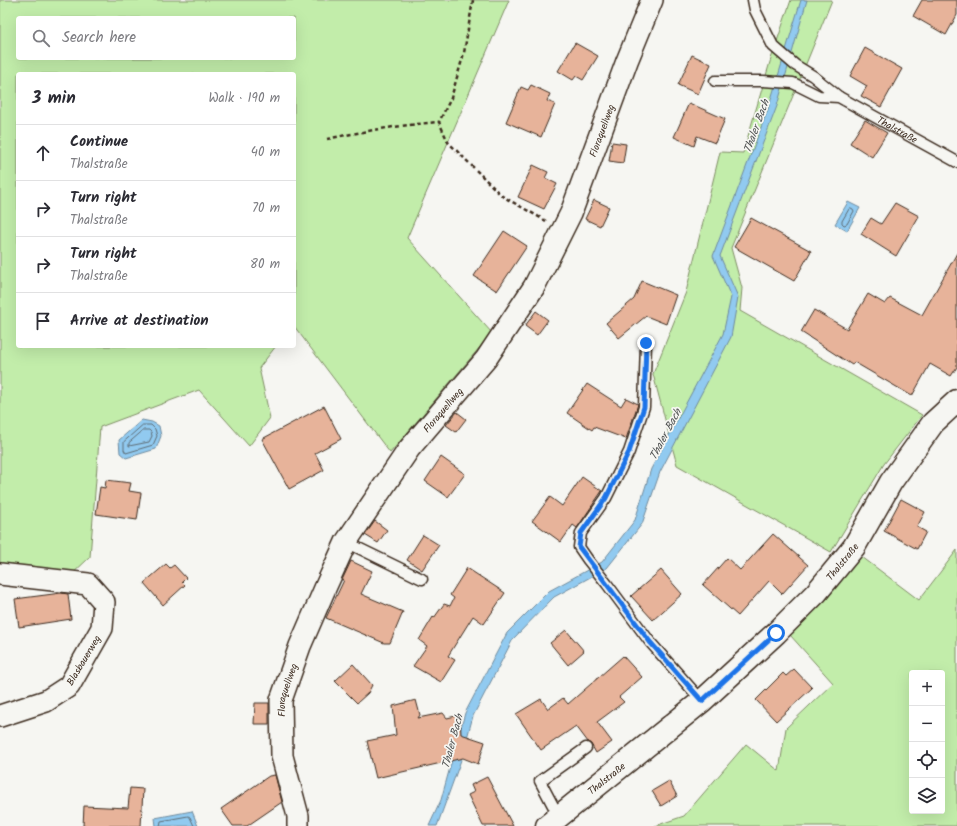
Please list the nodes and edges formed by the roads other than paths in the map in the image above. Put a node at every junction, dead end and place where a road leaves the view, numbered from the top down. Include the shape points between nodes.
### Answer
1 (652, 0) edge
2 (753, 0) edge
3 (813, 76) junction
4 (715, 80) dead end
5 (805, 89) junction
6 (839, 97) junction
7 (957, 162) edge
8 (646, 343) dead end
9 (957, 401) edge
10 (346, 542) junction
11 (0, 574) edge
12 (422, 579) dead end
13 (702, 701) junction
14 (0, 716) edge
15 (586, 748) dead end
16 (553, 822) edge
17 (298, 826) edge

1 - 10 street, Floraquellweg via 571,214 534,287 486,359 409,449
2 - 3 lane, Thalstraße via 755,10 773,46
3 - 5 lane
3 - 6 lane, Thalstraße
4 - 5 lane, Thalstraße via 793,83
5 - 6 lane, Thalstraße via 819,96
6 - 7 lane, Thalstraße
8 - 13 lane via 644,407 629,452 606,498 581,533 579,547 650,642
9 - 13 main road, Thalstraße via 933,423 891,482 854,547 816,593
10 - 12 lane
10 - 17 street, Floraquellweg via 300,646 281,700 282,756 298,816
11 - 14 street, Blasbauerweg via 88,584 104,602 102,628 69,686 46,701
13 - 16 main road, Thalstraße
15 - 16 lane via 540,781

